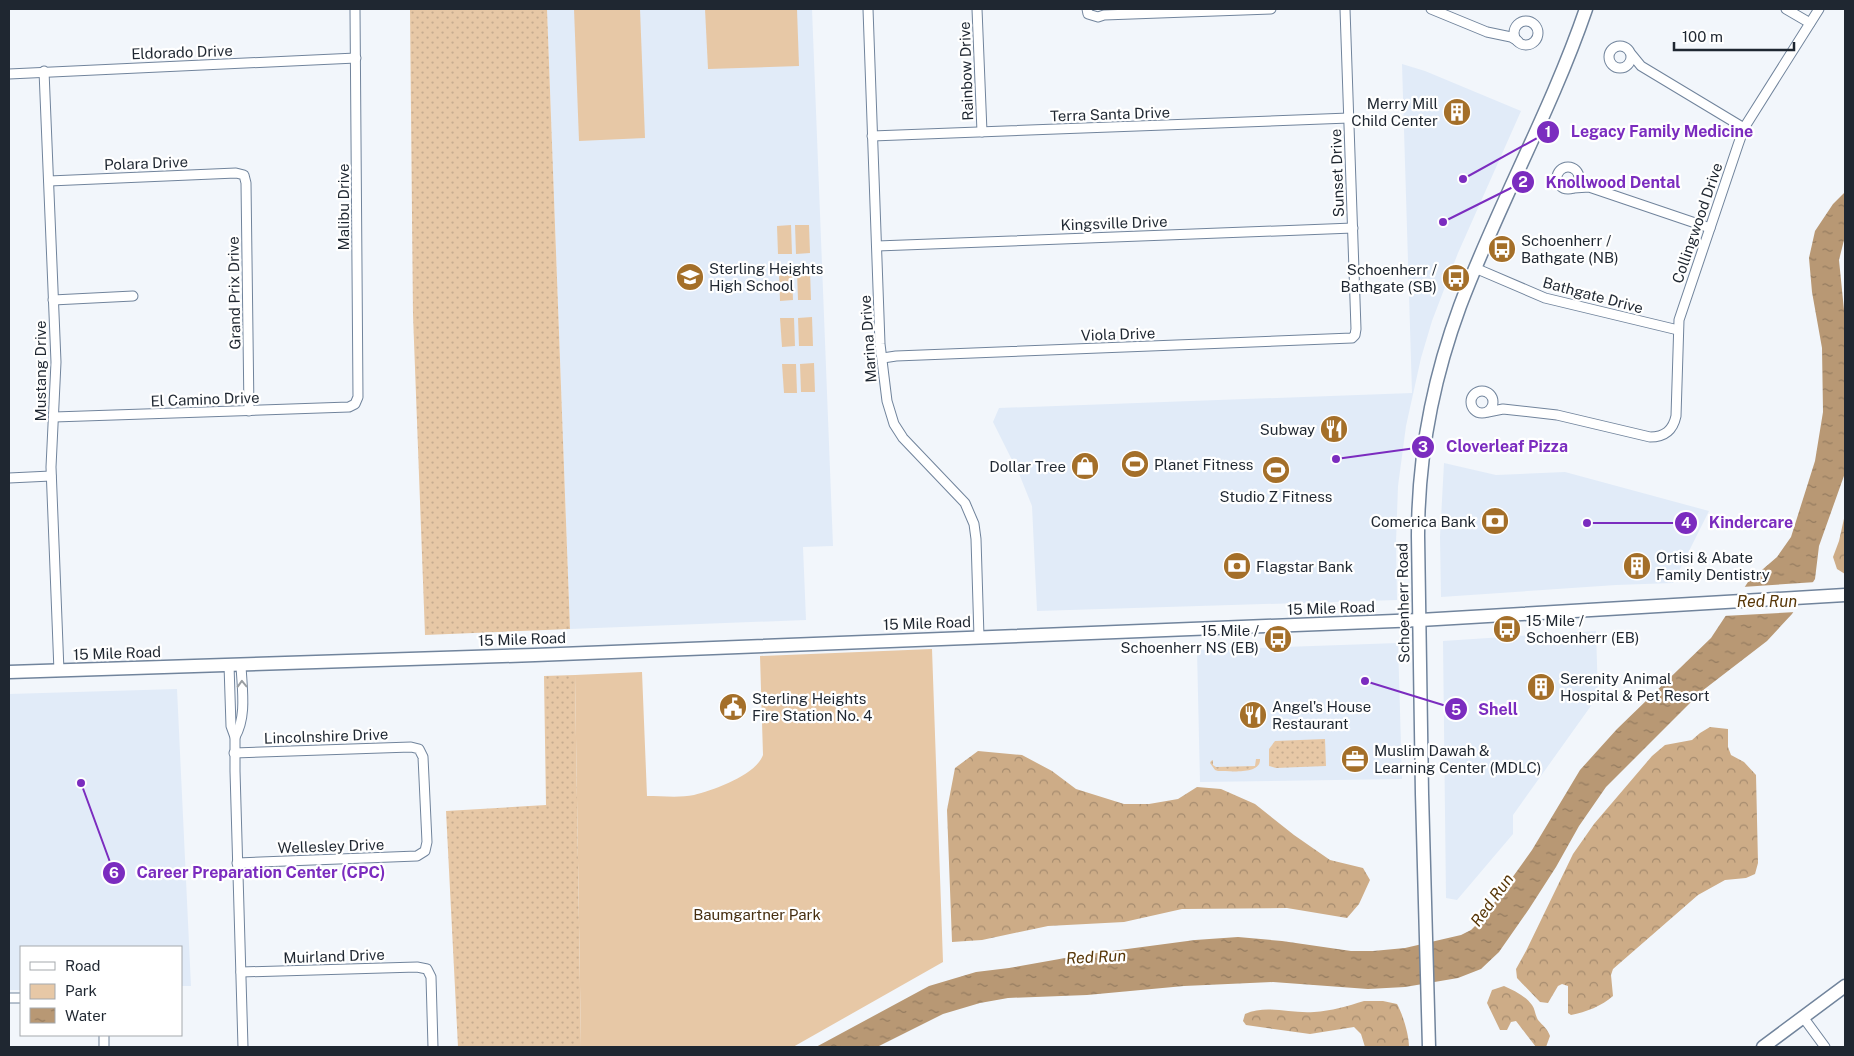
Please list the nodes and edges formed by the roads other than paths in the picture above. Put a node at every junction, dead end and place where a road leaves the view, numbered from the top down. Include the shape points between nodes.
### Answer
1 (355, 9) edge
2 (868, 9) edge
3 (977, 9) edge
4 (1271, 9) edge
5 (1345, 9) edge
6 (1431, 9) edge
7 (1586, 9) edge
8 (1786, 9) edge
9 (1818, 9) edge
10 (1087, 12) edge
11 (1450, 12) edge
12 (1810, 23) junction
13 (1515, 30) junction
14 (1504, 35) junction
15 (1518, 41) junction
16 (1632, 55) junction
17 (356, 58) junction
18 (1641, 66) junction
19 (1626, 67) junction
20 (44, 71) junction
21 (9, 74) edge
22 (1349, 118) junction
23 (1744, 128) junction
24 (982, 132) junction
25 (872, 136) junction
26 (244, 175) joint
27 (1580, 176) junction
28 (49, 181) junction
29 (1589, 187) junction
30 (1574, 188) junction
31 (1352, 228) junction
32 (1710, 228) junction
33 (876, 246) junction
34 (1475, 268) junction
35 (133, 296) dead end
36 (54, 300) junction
37 (1678, 330) junction
38 (1354, 336) joint
39 (883, 358) junction
40 (1493, 399) junction
41 (355, 404) joint
42 (1503, 409) junction
43 (249, 411) junction
44 (1488, 412) junction
45 (54, 417) junction
46 (51, 476) junction
47 (9, 478) edge
48 (1845, 595) edge
49 (1420, 620) junction
50 (979, 637) junction
51 (235, 665) junction
52 (59, 671) junction
53 (9, 672) edge
54 (230, 704) junction
55 (242, 704) junction
56 (235, 737) junction
57 (234, 753) junction
58 (425, 851) joint
59 (237, 863) junction
60 (241, 972) junction
61 (1845, 986) edge
62 (1803, 1017) junction
63 (243, 1047) edge
64 (433, 1047) edge
65 (1429, 1047) edge
66 (1763, 1047) edge
67 (1826, 1047) edge

1 - 17 street, Malibu Drive
2 - 25 street, Marina Drive
3 - 24 street, Rainbow Drive
4 - 10 street via 1098,17
5 - 22 street, Sunset Drive
6 - 11 street
7 - 34 main road, Schoenherr Road via 1565,65
8 - 12 street
9 - 12 street, Collingwood Drive
11 - 14 street via 1487,32
12 - 23 street, Collingwood Drive
13 - 14 street
13 - 15 street
13 - 15 street via 1526,21 1537,29 1538,36 1533,43
14 - 15 street
16 - 18 street
16 - 19 street
16 - 19 street via 1628,48 1621,46 1614,47 1609,53 1614,67
17 - 20 street, Eldorado Drive
17 - 41 street, Malibu Drive via 358,398
18 - 19 street
18 - 23 street
20 - 21 street, Eldorado Drive
20 - 28 street, Mustang Drive
22 - 24 street, Terra Santa Drive
22 - 31 street, Sunset Drive
23 - 32 street, Collingwood Drive
24 - 25 street, Terra Santa Drive
25 - 33 street, Marina Drive
26 - 28 street, Polara Drive
26 - 43 street, Grand Prix Drive
27 - 29 street
27 - 30 street
27 - 30 street via 1576,169 1569,167 1562,168 1557,174 1559,185 1566,189
28 - 36 street, Mustang Drive
29 - 30 street
29 - 32 street
31 - 33 street, Kingsville Drive
31 - 38 street, Sunset Drive
32 - 37 street, Collingwood Drive
33 - 39 street, Marina Drive
34 - 37 street, Bathgate Drive via 1545,298
34 - 49 main road, Schoenherr Road via 1444,357 1426,438 1418,511
35 - 36 street
36 - 45 street, Mustang Drive
37 - 42 street, Collingwood Drive via 1676,416 1666,434 1650,437 1557,415
38 - 39 street, Viola Drive via 1346,339
39 - 50 street, Marina Drive via 887,401 894,424 917,456 957,493 974,524
40 - 42 street
40 - 44 street
40 - 44 street via 1482,390 1470,399 1474,410 1480,414
41 - 43 street, El Camino Drive via 349,407
42 - 44 street
43 - 45 street, El Camino Drive
45 - 46 street, Mustang Drive
46 - 47 street
46 - 52 street, Mustang Drive
48 - 49 main road, 15 Mile Road
49 - 50 main road, 15 Mile Road
49 - 65 main road, Schoenherr Road
50 - 51 main road, 15 Mile Road
51 - 52 main road, 15 Mile Road
51 - 54 street
55 -> 51 street
52 - 53 main road, 15 Mile Road
54 - 55 street
54 - 56 street
55 - 56 street via 241,727
56 - 57 street
57 - 58 street, Lincolnshire Drive via 411,747 419,750 423,757
57 - 59 street
58 - 59 street, Wellesley Drive via 417,856
59 - 60 street
60 - 63 street
60 - 64 street, Muirland Drive via 428,969
61 - 62 main road
62 - 66 main road
62 - 67 street

